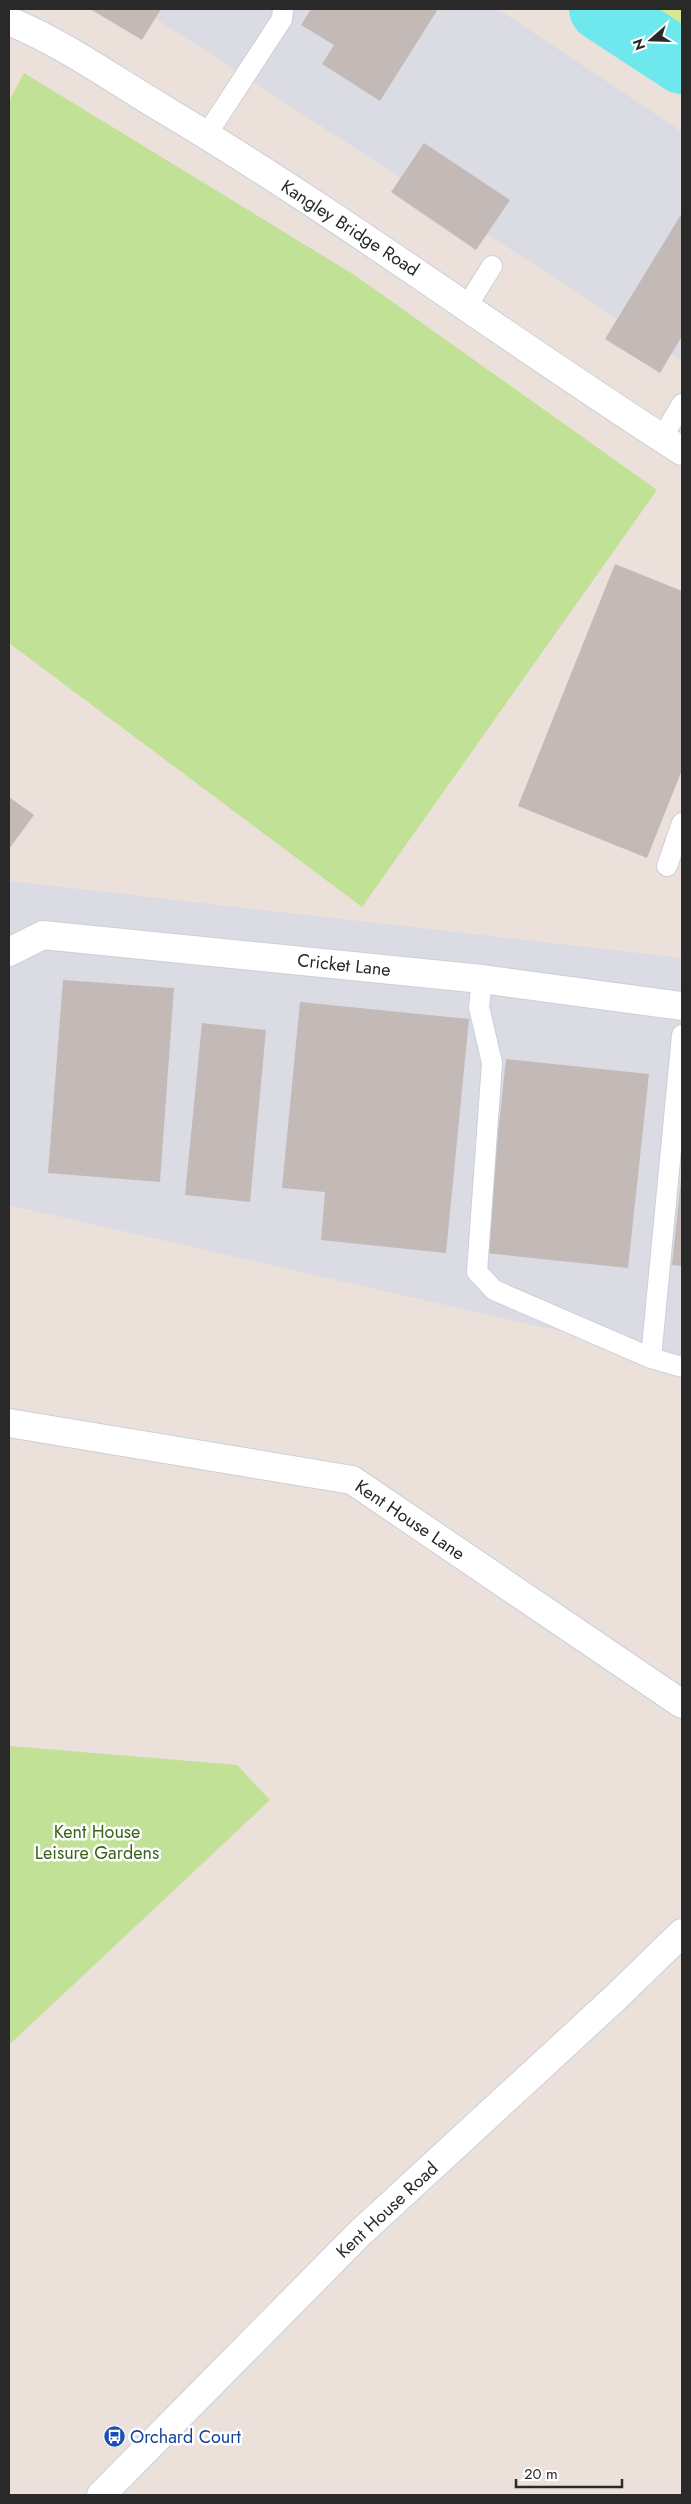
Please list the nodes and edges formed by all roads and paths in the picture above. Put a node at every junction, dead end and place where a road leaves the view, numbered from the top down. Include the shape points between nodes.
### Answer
1 (284, 9) edge
2 (9, 21) edge
3 (207, 134) junction
4 (492, 266) dead end
5 (466, 306) junction
6 (682, 404) edge
7 (672, 444) edge
8 (682, 823) edge
9 (667, 866) dead end
10 (9, 952) edge
11 (482, 979) junction
12 (682, 1006) edge
13 (682, 1035) edge
14 (651, 1358) junction
15 (682, 1367) edge
16 (9, 1423) edge
17 (682, 1704) edge
18 (682, 1933) edge
19 (101, 2495) edge

1 - 3 lane via 282,19
2 - 3 street, Kangley Bridge Road via 77,56
3 - 5 street, Kangley Bridge Road
4 - 5 lane
5 - 7 street, Kangley Bridge Road
6 - 7 lane
8 - 9 lane
10 - 11 street, Cricket Lane via 43,935
11 - 12 street, Cricket Lane
11 - 14 lane via 479,1007 492,1063 477,1272 494,1290
13 - 14 lane
14 - 15 lane
16 - 17 street, Kent House Lane via 352,1480
18 - 19 street, Kent House Road via 359,2234

